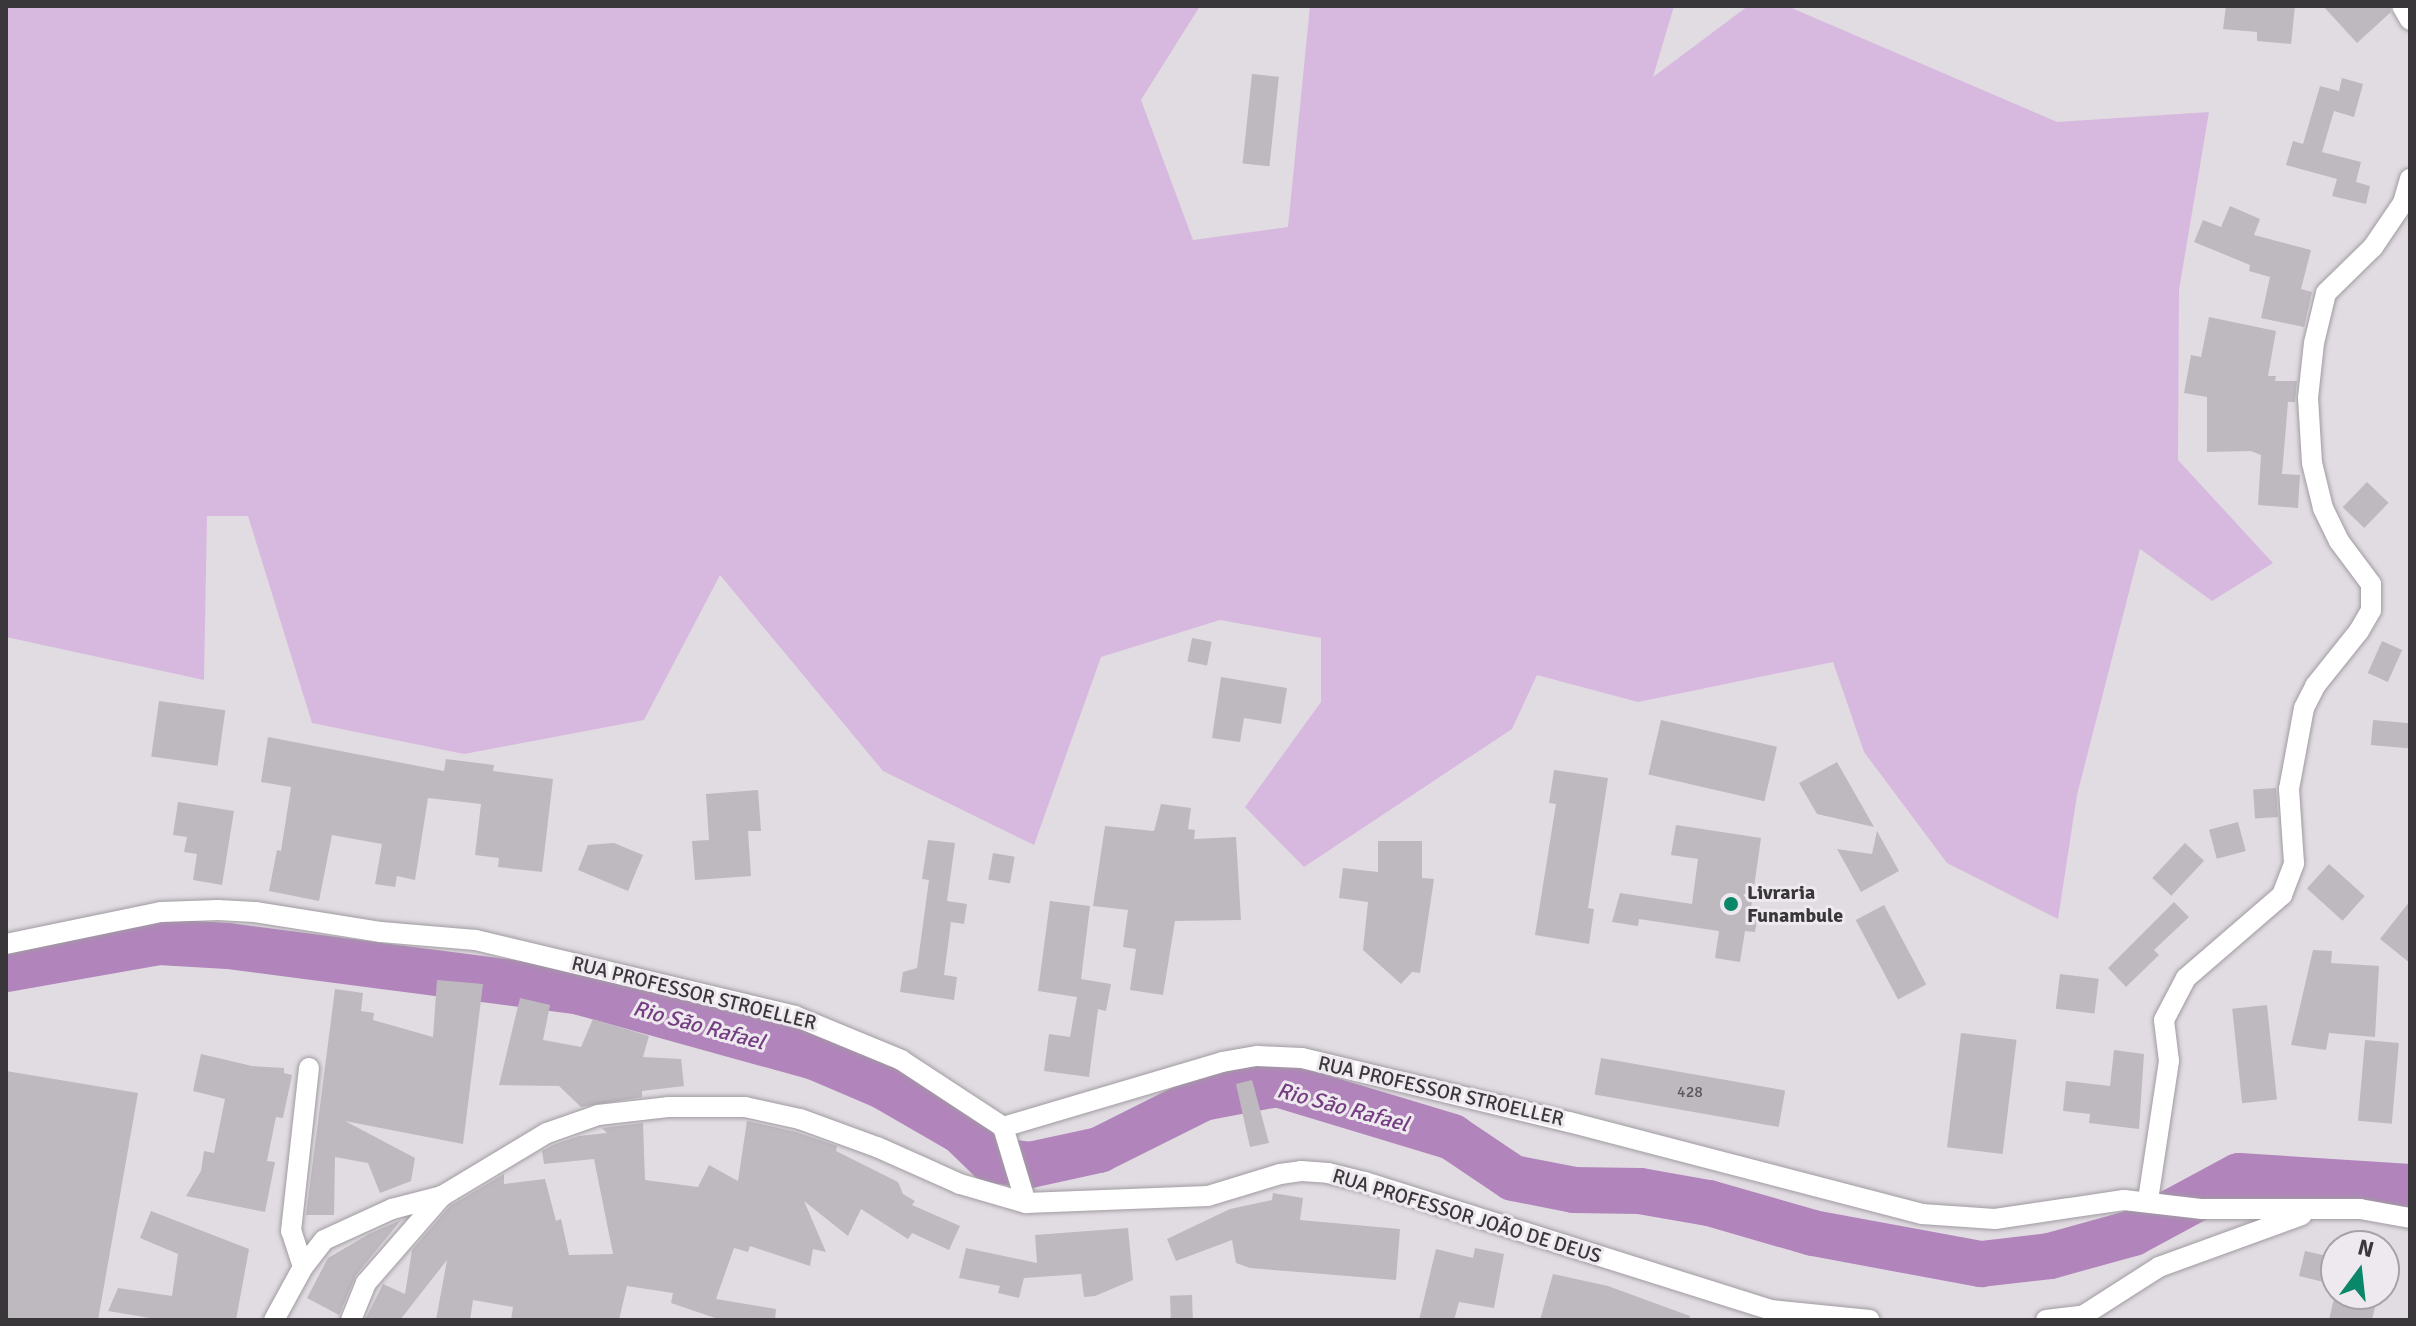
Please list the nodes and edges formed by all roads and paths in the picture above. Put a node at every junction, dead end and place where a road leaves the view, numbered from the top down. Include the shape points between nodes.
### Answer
1 (2402, 6) edge
2 (2410, 20) edge
3 (2410, 179) edge
4 (6, 944) edge
5 (309, 1068) dead end
6 (1003, 1127) junction
7 (442, 1196) junction
8 (2154, 1201) junction
9 (1026, 1203) junction
10 (2317, 1209) junction
11 (2410, 1218) edge
12 (303, 1267) junction
13 (274, 1320) edge
14 (351, 1320) edge
15 (1870, 1320) edge
16 (2046, 1320) edge

1 - 2 street
3 - 8 street via 2403,203 2373,247 2326,293 2308,398 2312,463 2323,508 2339,541 2371,584 2371,610 2304,708 2289,789 2294,863 2282,895 2186,978 2164,1020 2169,1061
4 - 6 street, RUA PROFESSOR STROELLER via 161,912 218,910 476,940 795,1016 901,1060
5 - 12 street via 291,1231
6 - 8 street, RUA PROFESSOR STROELLER via 1222,1062 1257,1056 1302,1058 1922,1214 1995,1219 2075,1205
6 - 9 street
7 - 9 street, RUA PROFESSOR JOÃO DE DEUS via 547,1133 598,1115 668,1107 745,1107 800,1119 960,1184
7 - 12 street, RUA PROFESSOR JOÃO DE DEUS via 392,1209 324,1240
7 - 14 street via 366,1283
8 - 10 street, RUA PROFESSOR STROELLER via 2202,1209
9 - 15 street, RUA PROFESSOR JOÃO DE DEUS via 1208,1196 1280,1174 1328,1173 1770,1310
10 - 11 street, RUA PROFESSOR STROELLER via 2360,1209
10 - 16 street via 2159,1267 2084,1315
12 - 13 street, RUA PROFESSOR JOÃO DE DEUS

